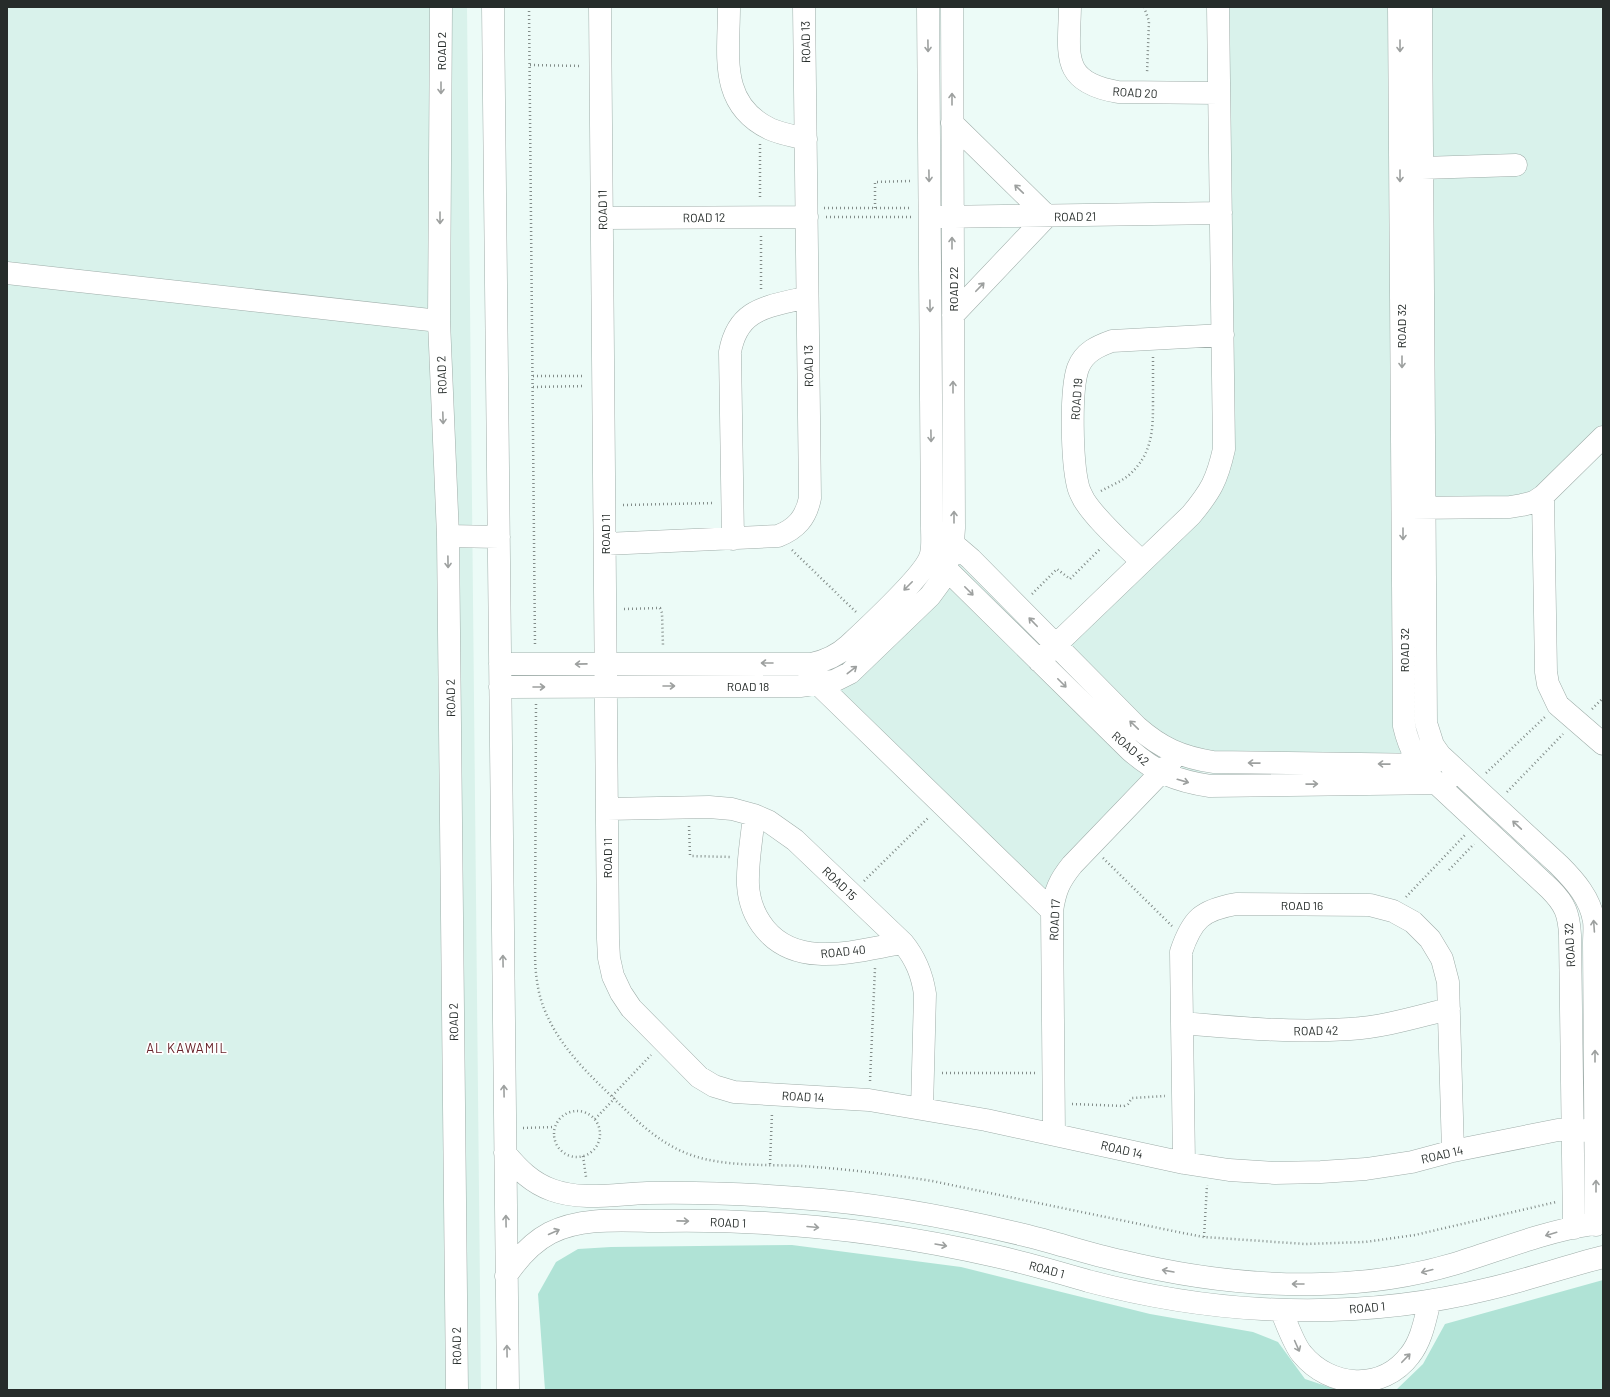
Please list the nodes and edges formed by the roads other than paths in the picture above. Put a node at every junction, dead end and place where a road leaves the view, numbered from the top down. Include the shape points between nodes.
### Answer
1 (441, 7) edge
2 (493, 7) edge
3 (600, 7) edge
4 (729, 7) edge
5 (804, 7) edge
6 (928, 7) edge
7 (952, 7) edge
8 (1070, 7) edge
9 (1218, 7) edge
10 (1399, 7) edge
11 (1421, 7) edge
12 (1219, 93) junction
13 (952, 123) junction
14 (806, 139) junction
15 (1516, 165) dead end
16 (1422, 168) junction
17 (807, 212) junction
18 (929, 212) junction
19 (1221, 214) junction
20 (1047, 216) junction
21 (602, 218) junction
22 (952, 218) junction
23 (7, 273) edge
24 (807, 297) junction
25 (953, 315) junction
26 (439, 321) junction
27 (1223, 335) junction
28 (1603, 437) edge
29 (1543, 496) junction
30 (1403, 508) junction
31 (1425, 508) junction
32 (932, 527) junction
33 (448, 536) junction
34 (499, 536) junction
35 (733, 539) junction
36 (953, 542) junction
37 (605, 544) junction
38 (939, 562) junction
39 (1142, 562) junction
40 (1056, 645) junction
41 (1039, 661) junction
42 (796, 663) junction
43 (500, 664) junction
44 (606, 664) junction
45 (818, 684) junction
46 (606, 686) junction
47 (500, 687) junction
48 (1603, 744) edge
49 (1178, 754) junction
50 (1419, 764) junction
51 (1451, 765) junction
52 (1161, 772) junction
53 (1436, 783) junction
54 (1472, 784) junction
55 (607, 809) junction
56 (754, 815) junction
57 (1052, 911) junction
58 (902, 943) junction
59 (1449, 1009) junction
60 (1182, 1024) junction
61 (664, 1042) joint
62 (922, 1109) junction
63 (1573, 1129) junction
64 (1600, 1133) edge
65 (1054, 1134) junction
66 (1453, 1151) junction
67 (505, 1153) junction
68 (1184, 1163) junction
69 (1599, 1224) edge
70 (1574, 1228) junction
71 (1603, 1257) edge
72 (506, 1276) junction
73 (1430, 1300) junction
74 (1281, 1310) junction
75 (457, 1390) edge
76 (508, 1390) edge

1 -> 26 street, ROAD 2
2 - 34 street
3 - 21 street, ROAD 11
4 - 14 street via 729,75 733,92 742,108 754,120 772,130
5 - 14 street, ROAD 13
6 -> 18 street, ROAD 22
13 -> 7 street, ROAD 22
8 - 12 street, ROAD 20 via 1071,62 1080,78 1105,90 1118,92
9 - 12 street
10 -> 30 street, ROAD 32
11 - 16 street, ROAD 32
12 - 19 street
20 -> 13 street
13 - 22 street, ROAD 22
14 - 17 street, ROAD 13
15 - 16 street
16 - 31 street, ROAD 32
17 - 21 street, ROAD 12
17 - 24 street, ROAD 13
18 - 22 street, ROAD 21
18 -> 32 street, ROAD 22
19 - 20 street, ROAD 21
19 - 27 street
20 - 22 street, ROAD 21
25 -> 20 street
21 - 37 street, ROAD 11
25 -> 22 street, ROAD 22
23 - 26 street
24 - 35 street via 761,309 750,315 739,325 733,338 730,352
24 - 35 street, ROAD 13 via 810,498 807,509 796,526 778,536
36 -> 25 street, ROAD 22
26 -> 33 street, ROAD 2
27 - 39 street via 1224,449 1218,474 1207,496 1191,515
27 - 39 street, ROAD 19 via 1112,341 1098,345 1086,355 1078,368 1073,440 1078,487 1098,518
28 - 29 street
29 - 31 street via 1522,506
29 - 48 street via 1548,684 1558,704
30 - 31 street
30 -> 50 street, ROAD 32 via 1404,726
31 - 51 street, ROAD 32 via 1426,723 1433,745
32 - 36 street, ROAD 42
32 - 38 street, ROAD 22
33 - 34 street
33 -> 75 street, ROAD 2
34 - 43 street
35 - 37 street, ROAD 13
36 - 38 street, ROAD 22
40 -> 36 street, ROAD 42
37 - 44 street, ROAD 11
38 -> 41 street, ROAD 42
38 -> 42 street, ROAD 18 via 928,563 838,655 818,663
45 -> 38 street, ROAD 18 via 834,681 850,673 930,596 941,581
39 - 40 street
40 - 41 street
49 -> 40 street, ROAD 42 via 1150,739 1136,727
41 -> 52 street, ROAD 42 via 1143,762
42 -> 44 street, ROAD 18
42 - 45 street
44 -> 43 street, ROAD 18
43 - 47 street
44 - 46 street, ROAD 11
46 -> 45 street, ROAD 18
45 - 57 street
47 -> 46 street, ROAD 18
46 - 55 street, ROAD 11
67 -> 47 street
50 -> 49 street, ROAD 42 via 1213,762
49 - 52 street, ROAD 17
50 - 51 street, ROAD 42
50 - 53 street, ROAD 32
51 - 54 street, ROAD 32
52 -> 53 street, ROAD 42 via 1192,784 1210,786
52 - 57 street, ROAD 17 via 1062,878 1055,893
53 - 54 street, ROAD 42
53 - 63 street, ROAD 32 via 1550,889 1566,910 1570,935
64 -> 54 street, ROAD 32 via 1594,921 1587,899 1559,865
55 - 56 street, ROAD 15 via 709,807 732,809
55 - 61 street, ROAD 11 via 609,958 621,993 631,1008
56 - 58 street, ROAD 15 via 768,821 795,840
56 - 58 street, ROAD 40 via 748,885 759,922 772,937 788,948 807,953 835,954
57 - 65 street, ROAD 17
58 - 62 street, ROAD 15 via 918,966 925,994
59 - 60 street, ROAD 42 via 1400,1022 1344,1030 1303,1032
59 - 60 street, ROAD 16 via 1448,982 1442,959 1430,939 1413,922 1393,911 1370,905 1236,904 1217,908 1200,918 1190,929 1181,952
59 - 66 street, ROAD 16
60 - 68 street, ROAD 16
61 - 62 street, ROAD 14 via 699,1077 714,1086 734,1092 869,1100
62 - 65 street, ROAD 14
63 - 64 street, ROAD 14
63 - 66 street, ROAD 14 via 1543,1132
63 - 70 street, ROAD 32
69 -> 64 street, ROAD 32
65 - 68 street, ROAD 14
66 - 68 street, ROAD 14 via 1412,1162 1321,1172 1275,1173
70 -> 67 street via 1418,1274 1353,1283 1273,1284 1160,1270 968,1222 852,1204 728,1194 647,1193 575,1196 554,1191 535,1182 518,1169
72 -> 67 street
69 - 70 street
71 - 73 street, ROAD 1 via 1502,1286
72 -> 74 street, ROAD 1 via 532,1245 551,1232 572,1224 733,1222 832,1228 884,1235 998,1256 1153,1296 1225,1307
76 -> 72 street
73 - 74 street, ROAD 1 via 1335,1310
74 -> 73 street via 1300,1353 1315,1368 1334,1378 1355,1382 1376,1379 1395,1370 1410,1355 1420,1336

